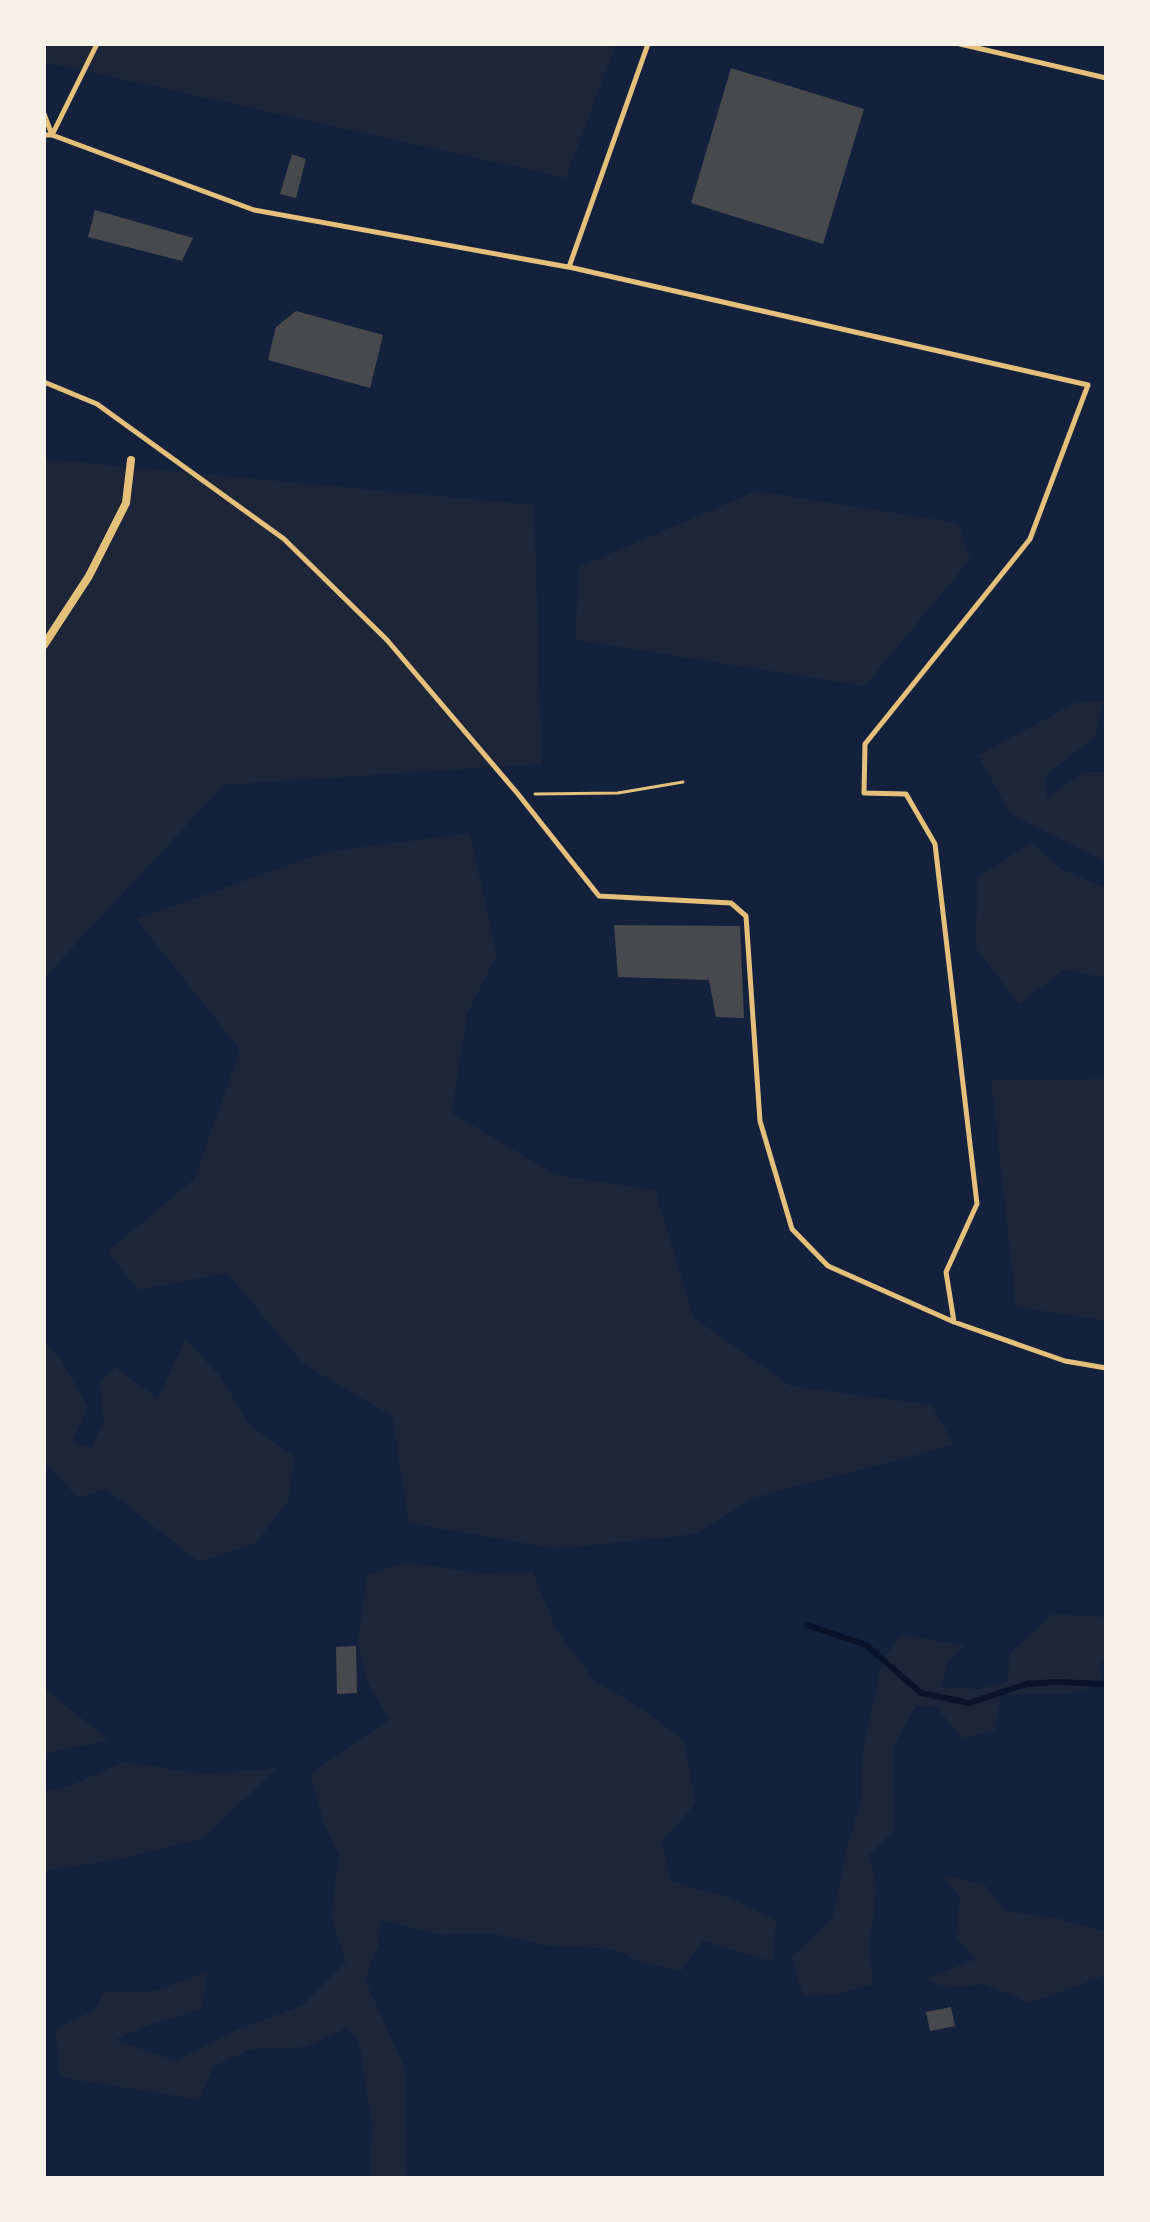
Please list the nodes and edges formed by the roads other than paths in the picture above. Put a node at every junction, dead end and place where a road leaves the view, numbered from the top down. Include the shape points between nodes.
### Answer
1 (97, 44) edge
2 (648, 44) edge
3 (960, 44) edge
4 (1106, 78) edge
5 (44, 114) edge
6 (44, 135) edge
7 (52, 135) junction
8 (569, 267) junction
9 (44, 382) edge
10 (131, 460) dead end
11 (44, 645) edge
12 (954, 1322) junction
13 (1106, 1368) edge

1 - 7 lane
2 - 8 lane
3 - 4 lane
5 - 7 lane
6 - 7 lane
7 - 8 lane via 254,210
8 - 12 lane via 1088,385 1030,539 865,744 864,793 906,794 935,844 977,1204 946,1272
9 - 12 lane via 97,404 284,539 387,640 599,896 731,903 746,916 760,1121 792,1229 828,1266
10 - 11 street via 126,503 89,576
12 - 13 lane via 1065,1361

